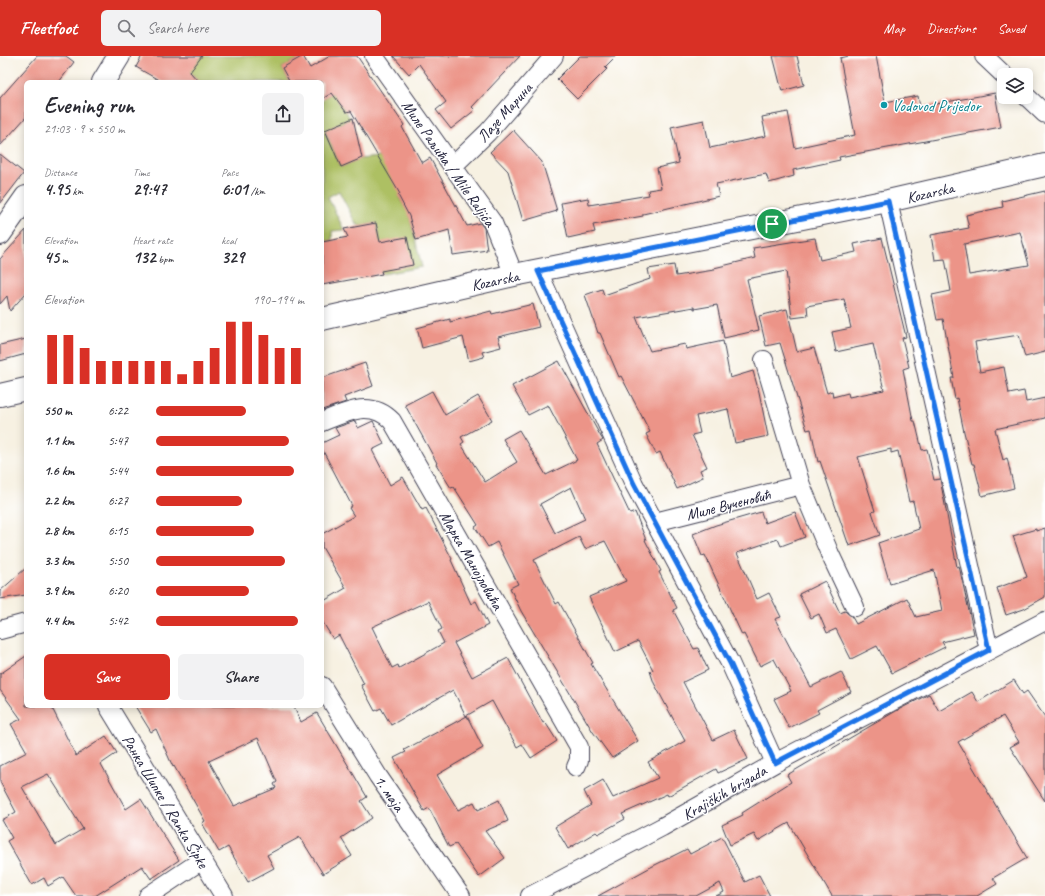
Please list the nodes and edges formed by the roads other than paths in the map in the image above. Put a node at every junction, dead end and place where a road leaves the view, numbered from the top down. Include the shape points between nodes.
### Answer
1 (119, 56) edge
2 (374, 56) edge
3 (554, 56) edge
4 (984, 56) edge
5 (997, 68) edge
6 (104, 80) edge
7 (1033, 103) edge
8 (1045, 114) edge
9 (1045, 165) edge
10 (453, 166) junction
11 (24, 200) edge
12 (888, 201) junction
13 (0, 234) edge
14 (538, 271) junction
15 (514, 276) junction
16 (324, 319) edge
17 (764, 360) dead end
18 (24, 389) edge
19 (0, 395) edge
20 (324, 421) edge
21 (801, 485) junction
22 (655, 522) junction
23 (855, 607) dead end
24 (1045, 621) edge
25 (24, 624) edge
26 (0, 630) edge
27 (989, 650) junction
28 (324, 689) edge
29 (109, 708) edge
30 (775, 763) junction
31 (576, 767) dead end
32 (202, 860) junction
33 (148, 896) edge
34 (224, 896) edge
35 (461, 896) edge
36 (530, 896) edge

1 - 6 street
2 - 10 street, Миле Раљића / Mile Raljića
3 - 10 street, Лазе Марина via 488,132
4 - 5 street
7 - 8 street
9 - 12 street, Kozarska
10 - 15 street, Миле Раљића / Mile Raljića via 493,223
11 - 13 street
12 - 14 street, Kozarska
12 - 27 street
14 - 15 street, Kozarska
14 - 22 street via 634,484
15 - 16 street, Kozarska
17 - 21 street
18 - 19 street
20 - 31 street, Марка Манојловића via 359,409 384,412 392,421 579,747
21 - 22 street, Миле Вученовић
21 - 23 street
22 - 30 street via 730,663
24 - 27 street, Krajiških brigada
25 - 26 street
27 - 30 street, Krajiških brigada
28 - 35 street, 1. маја via 378,776
29 - 32 street, Ранка Шипке / Ranka Šipke
30 - 36 street, Krajiških brigada via 662,827
32 - 33 street
32 - 34 street, Ранка Шипке / Ranka Šipke

